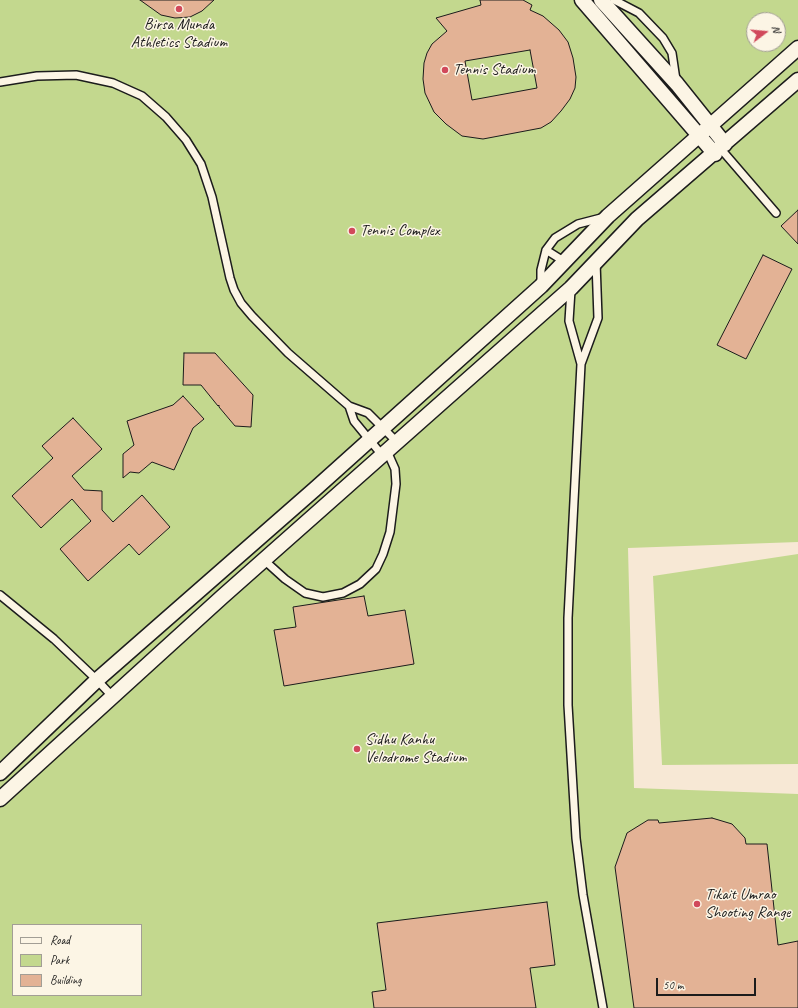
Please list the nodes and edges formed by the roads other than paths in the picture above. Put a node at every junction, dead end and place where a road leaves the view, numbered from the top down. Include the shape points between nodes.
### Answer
1 (582, 0) edge
2 (601, 0) edge
3 (614, 0) edge
4 (798, 48) edge
5 (798, 80) edge
6 (0, 82) edge
7 (677, 84) junction
8 (711, 126) junction
9 (699, 136) junction
10 (720, 149) junction
11 (776, 213) dead end
12 (608, 216) junction
13 (546, 250) junction
14 (564, 262) junction
15 (596, 262) junction
16 (541, 286) junction
17 (571, 288) junction
18 (581, 364) junction
19 (349, 406) junction
20 (383, 427) junction
21 (370, 440) junction
22 (389, 450) junction
23 (264, 560) junction
24 (0, 595) edge
25 (97, 680) junction
26 (113, 697) junction
27 (0, 773) edge
28 (0, 799) edge
29 (603, 1008) edge

1 - 9 street
2 - 7 street
3 - 7 lane via 639,13 664,38 672,53
4 - 8 street
5 - 10 street
6 - 19 lane via 37,76 76,75 113,83 142,96 166,116 186,140 201,164 212,197 230,278 241,303 288,353
7 - 8 street
8 - 9 street
8 - 10 street
9 - 10 street
9 - 12 street
10 - 11 lane
10 - 15 street via 638,219
12 - 13 lane via 578,224 555,238
12 - 14 street
13 - 14 lane
13 - 16 lane via 541,270
14 - 16 street
15 - 17 street
15 - 18 lane via 598,318
16 - 20 street
17 - 18 lane via 569,321
17 - 22 street
18 - 29 lane via 568,618 568,705 576,838 583,895
19 - 20 lane via 368,412
19 - 21 lane via 354,421
20 - 21 street
20 - 22 lane
21 - 22 lane
21 - 25 street
22 - 23 street
22 - 23 lane via 395,469 396,484 390,532 376,569 360,584 344,592 324,597 305,593
23 - 26 street
24 - 25 lane via 54,639
25 - 26 lane
25 - 27 street
26 - 28 street

